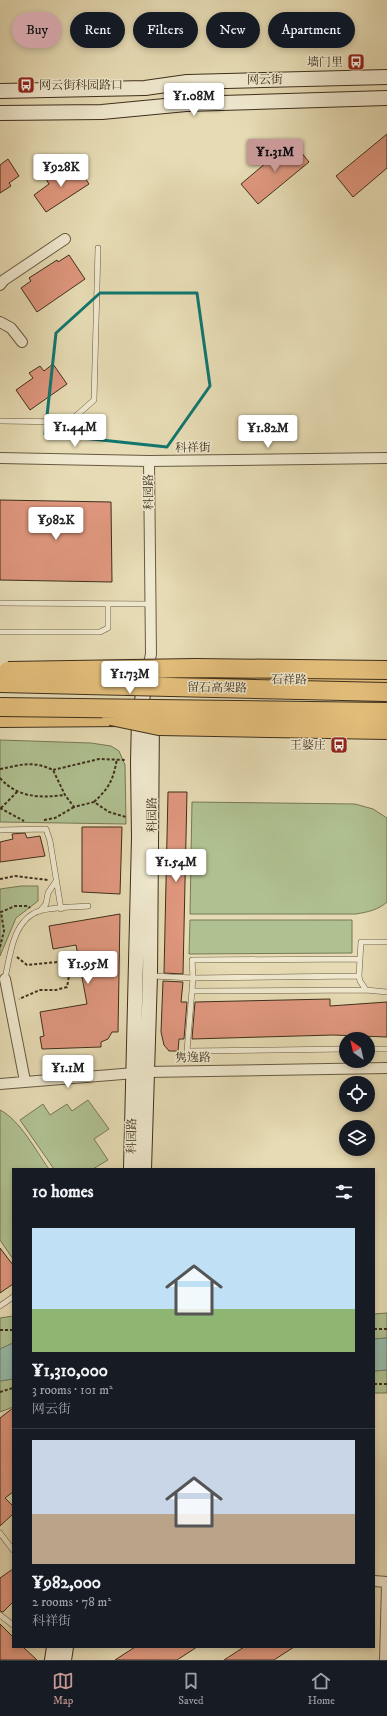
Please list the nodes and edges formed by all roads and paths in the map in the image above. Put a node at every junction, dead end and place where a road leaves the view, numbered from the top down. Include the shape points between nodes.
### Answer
1 (387, 77) edge
2 (0, 91) edge
3 (387, 98) edge
4 (0, 113) edge
5 (65, 239) dead end
6 (98, 248) dead end
7 (0, 285) edge
8 (0, 322) edge
9 (22, 342) dead end
10 (0, 421) edge
11 (0, 458) edge
12 (387, 458) edge
13 (148, 461) junction
14 (0, 603) edge
15 (108, 604) junction
16 (151, 604) junction
17 (0, 632) edge
18 (0, 670) edge
19 (387, 670) edge
20 (146, 676) junction
21 (387, 682) edge
22 (0, 683) edge
23 (387, 692) edge
24 (0, 707) edge
25 (71, 708) junction
26 (387, 712) edge
27 (146, 718) junction
28 (0, 719) edge
29 (387, 721) edge
30 (387, 730) edge
31 (117, 759) junction
32 (138, 762) junction
33 (0, 769) edge
34 (53, 770) junction
35 (0, 778) edge
36 (17, 792) junction
37 (64, 795) junction
38 (94, 802) junction
39 (74, 807) junction
40 (0, 808) edge
41 (138, 817) junction
42 (31, 821) dead end
43 (38, 821) dead end
44 (0, 830) edge
45 (0, 879) edge
46 (56, 881) junction
47 (88, 906) dead end
48 (61, 909) junction
49 (38, 912) junction
50 (1, 918) edge
51 (387, 942) edge
52 (0, 947) edge
53 (11, 953) junction
54 (360, 959) junction
55 (150, 976) junction
56 (359, 976) junction
57 (193, 978) junction
58 (5, 979) joint
59 (366, 990) junction
60 (192, 991) junction
61 (387, 992) edge
62 (4, 994) edge
63 (10, 1004) junction
64 (339, 1049) edge
65 (375, 1049) edge
66 (387, 1049) edge
67 (387, 1068) edge
68 (147, 1072) junction
69 (133, 1073) junction
70 (25, 1081) junction
71 (0, 1084) edge
72 (131, 1168) edge
73 (144, 1168) edge
74 (12, 1298) edge
75 (0, 1306) edge
76 (375, 1329) edge
77 (387, 1329) edge
78 (0, 1330) edge
79 (12, 1330) edge
80 (375, 1384) edge
81 (387, 1384) edge
82 (12, 1388) edge
83 (0, 1392) edge
84 (0, 1533) edge
85 (12, 1549) edge
86 (375, 1582) edge
87 (387, 1582) edge
88 (387, 1585) edge
89 (0, 1615) edge
90 (12, 1624) edge
91 (54, 1648) edge
92 (66, 1648) edge
93 (52, 1660) edge
94 (64, 1660) edge
95 (385, 1660) edge

1 - 2 street, 网云街 via 187,82 145,88
3 - 4 street, 网云街 via 186,104 102,112
5 - 7 street
6 - 10 lane via 94,400 69,422
8 - 9 street via 11,328
11 - 13 street, 科祥街
12 - 13 street, 科祥街
13 - 16 street, 科园路
14 - 15 lane
15 - 16 lane
15 - 17 lane via 108,628 100,632
16 - 20 street, 科园路 via 151,654
18 - 19 highway, bridge
18 - 20 main road, 石祥路
20 - 21 main road, 石祥路
20 - 27 street, 科园路
22 - 23 highway, 留石高架路, bridge
24 - 25 highway, 留石高架路, bridge
25 - 26 highway, 留石高架路, bridge
25 - 30 highway, bridge via 159,726
27 - 28 main road
27 - 29 main road
27 - 32 street, 科园路
27 - 55 street, 科园路
31 - 32 path
31 - 34 path via 98,759
31 - 38 path via 113,780
32 - 41 street, 科园路
33 - 34 path via 39,764
34 - 37 path
35 - 36 path
36 - 37 path via 46,797
36 - 40 path
37 - 39 path
38 - 39 path
38 - 41 path via 122,817
39 - 43 path via 55,818
40 - 42 path via 23,821
41 - 69 street, 科园路
44 - 46 lane via 46,829
45 - 46 path via 15,876
46 - 48 lane
46 - 49 lane via 48,893 46,904
47 - 48 lane
48 - 49 lane
49 - 50 path via 28,906 15,906 1,912
49 - 53 lane via 28,917 18,930
50 - 52 path via 4,931
51 - 54 lane via 361,942
53 - 58 lane
53 - 63 path via 27,965 58,962 65,964 69,976 67,987 40,990
54 - 56 lane
54 - 57 lane via 192,960
55 - 57 lane
55 - 68 street, 科园路
56 - 57 lane
56 - 59 lane
57 - 60 lane
58 - 62 street
59 - 60 lane
59 - 61 lane
60 - 64 lane via 187,1051
62 - 63 street
63 - 70 street
65 - 66 lane
67 - 68 street, 隽逸路
68 - 69 street, 隽逸路
68 - 73 street, 科园路
69 - 70 street, 隽逸路
69 - 72 street, 科园路
70 - 71 street, 隽逸路
74 - 75 lane
76 - 77 path
78 - 79 path
80 - 81 path
82 - 83 path
84 - 85 lane
86 - 87 street
88 - 95 street
89 - 90 lane
91 - 93 street
92 - 94 street

